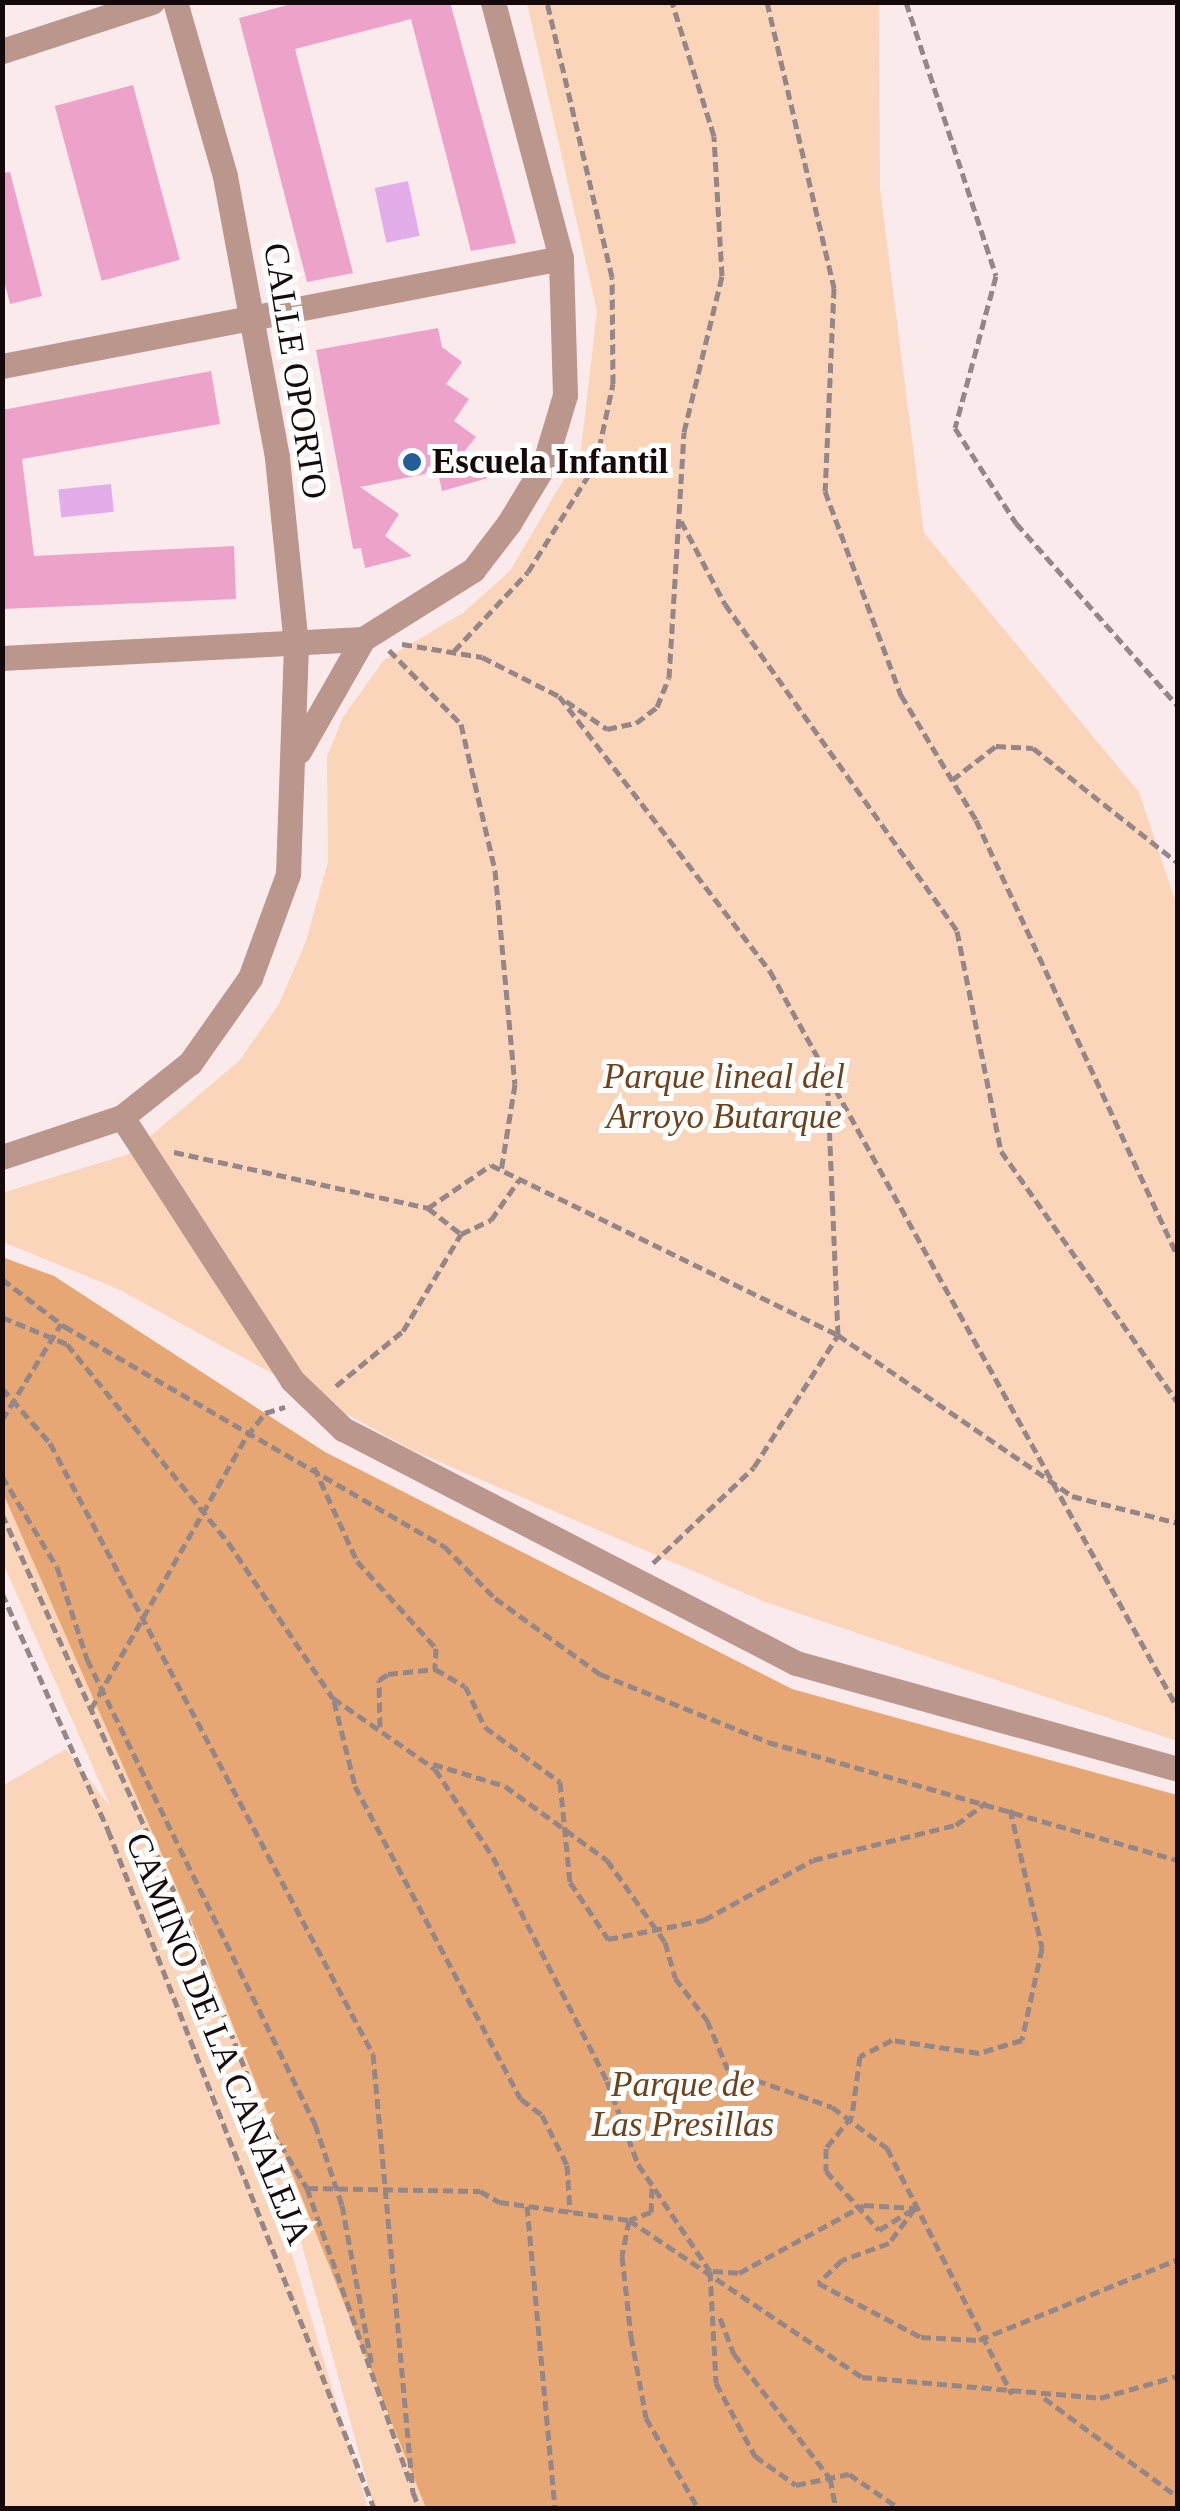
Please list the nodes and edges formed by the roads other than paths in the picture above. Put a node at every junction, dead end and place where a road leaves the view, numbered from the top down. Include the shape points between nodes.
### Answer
1 (152, 2) edge
2 (175, 2) edge
3 (493, 2) edge
4 (2, 52) edge
5 (561, 258) junction
6 (256, 320) junction
7 (2, 366) edge
8 (363, 639) junction
9 (296, 645) junction
10 (2, 658) edge
11 (296, 758) junction
12 (122, 1117) junction
13 (2, 1157) edge
14 (1178, 1769) edge

1 - 4 street
2 - 6 street, CALLE OPORTO
3 - 5 street
5 - 6 street
5 - 8 street via 566,395 544,465 473,570
6 - 7 street
6 - 9 street, CALLE OPORTO
8 - 9 street
8 - 11 street, CALLE OPORTO
9 - 10 street
9 - 11 street, CALLE OPORTO
11 - 12 street, CALLE OPORTO via 288,874 266,946 222,1026
12 - 13 street, CALLE OPORTO
12 - 14 street via 312,1400 343,1429 796,1663

